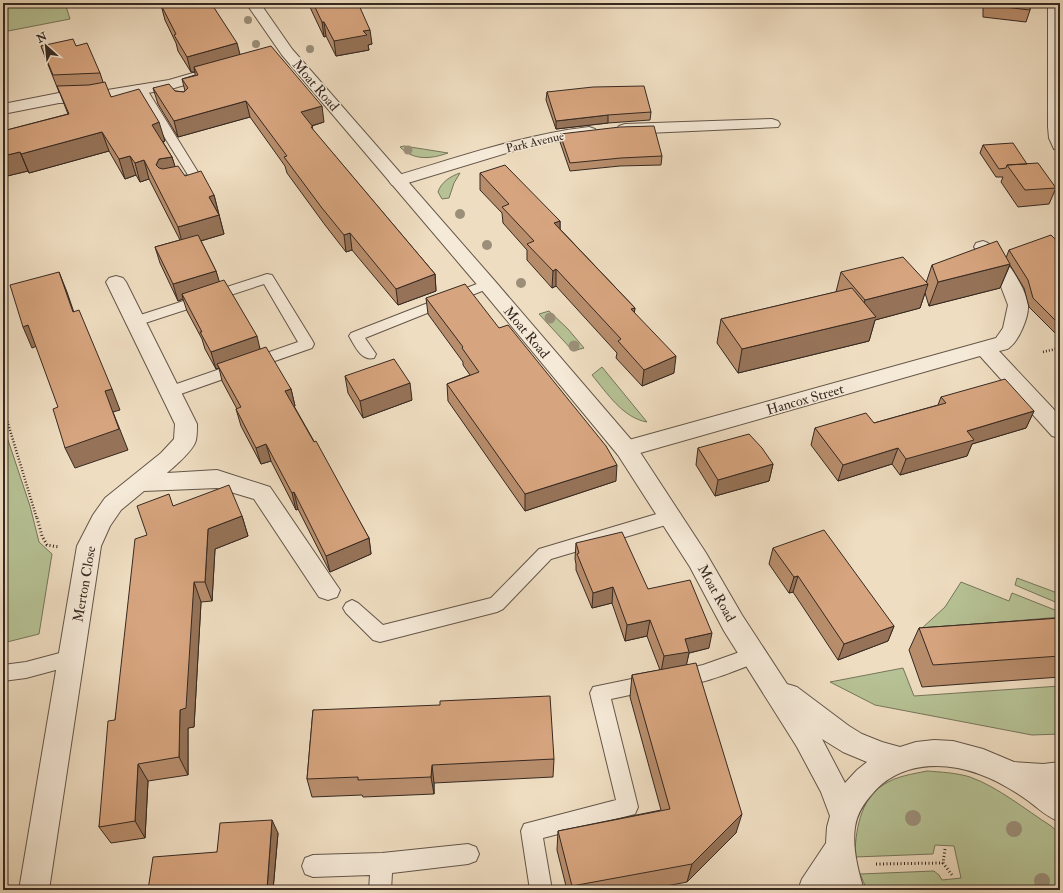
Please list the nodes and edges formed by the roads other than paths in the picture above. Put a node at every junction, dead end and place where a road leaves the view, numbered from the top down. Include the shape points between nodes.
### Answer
1 (253, 3) edge
2 (1055, 3) edge
3 (1057, 22) edge
4 (222, 70) edge
5 (140, 88) junction
6 (3, 109) edge
7 (772, 124) dead end
8 (1060, 145) edge
9 (398, 181) junction
10 (169, 183) edge
11 (982, 246) edge
12 (116, 282) dead end
13 (488, 284) junction
14 (136, 322) junction
15 (984, 348) junction
16 (368, 354) dead end
17 (170, 392) junction
18 (1060, 430) edge
19 (626, 449) junction
20 (139, 483) junction
21 (670, 516) junction
22 (328, 590) dead end
23 (352, 608) dead end
24 (754, 655) junction
25 (71, 658) junction
26 (3, 673) edge
27 (771, 682) junction
28 (899, 759) junction
29 (1014, 775) junction
30 (1060, 775) edge
31 (1060, 808) edge
32 (844, 817) junction
33 (468, 854) dead end
34 (382, 864) junction
35 (313, 866) dead end
36 (844, 867) edge
37 (34, 890) edge
38 (380, 890) edge
39 (541, 890) edge
40 (813, 890) edge

1 - 9 street, Moat Road via 280,54
2 - 3 street
3 - 8 street via 1056,127 1057,141
4 - 5 street via 175,89
5 - 6 street via 94,97 59,98
5 - 10 lane via 195,177
7 - 9 street, Park Avenue via 607,131 556,136
9 - 13 street, Moat Road
11 - 15 street, Hancox Street via 999,264 1018,305 1013,329 1003,343
12 - 14 street, Merton Close
13 - 16 lane via 356,336
13 - 19 street, Moat Road
14 - 17 street, Merton Close
14 - 17 lane via 267,278 307,344
15 - 18 street
15 - 19 street, Hancox Street
17 - 20 street, Merton Close via 186,424 185,441 169,459
19 - 21 street, Moat Road
20 - 22 street via 217,480 262,493
20 - 25 street, Merton Close via 113,504 89,546
21 - 23 lane via 545,554 497,604 380,634
21 - 24 street, Moat Road
24 - 27 street, Moat Road
24 - 39 lane via 703,673 600,693 628,807 532,831
25 - 26 lane via 26,670
25 - 37 street, Merton Close
27 - 28 street, Moat Road via 841,737 869,751
27 - 32 street, Moat Road via 820,761
28 - 29 street via 930,753 951,754 970,758
28 - 32 street via 880,768 864,782 855,793
29 - 30 street
29 - 31 street
32 - 36 street
33 - 34 lane
34 - 35 lane
34 - 38 lane
36 - 40 street via 822,878

